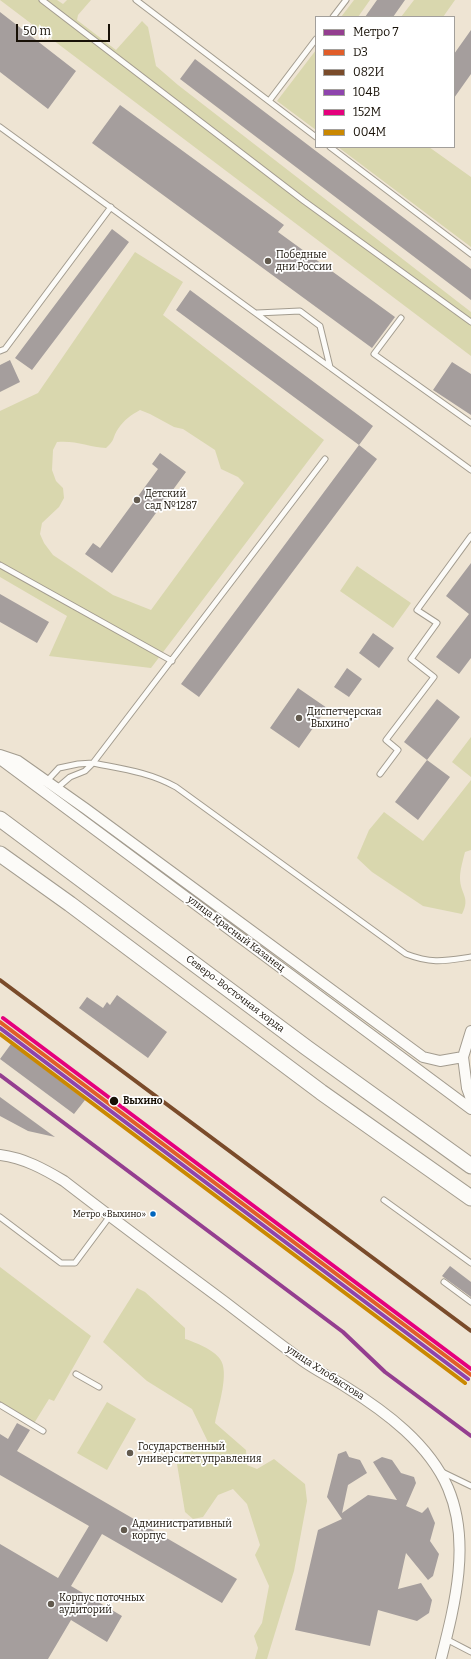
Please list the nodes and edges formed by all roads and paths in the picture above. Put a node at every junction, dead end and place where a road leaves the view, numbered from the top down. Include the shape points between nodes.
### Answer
1 (42, 0) edge
2 (136, 0) edge
3 (346, 0) edge
4 (334, 16) edge
5 (315, 40) edge
6 (269, 101) junction
7 (0, 127) edge
8 (315, 136) edge
9 (331, 148) edge
10 (111, 207) junction
11 (471, 254) edge
12 (256, 313) junction
13 (401, 318) dead end
14 (471, 322) edge
15 (0, 351) edge
16 (330, 367) junction
17 (471, 423) edge
18 (326, 459) dead end
19 (471, 470) edge
20 (471, 536) edge
21 (0, 564) edge
22 (172, 661) junction
23 (0, 755) edge
24 (0, 759) edge
25 (93, 763) junction
26 (380, 774) dead end
27 (43, 785) junction
28 (58, 789) junction
29 (0, 819) edge
30 (0, 854) edge
31 (471, 956) edge
32 (471, 1030) edge
33 (463, 1057) junction
34 (471, 1099) edge
35 (471, 1109) edge
36 (0, 1155) edge
37 (471, 1166) edge
38 (471, 1198) edge
39 (384, 1200) dead end
40 (110, 1216) junction
41 (0, 1217) edge
42 (471, 1263) edge
43 (444, 1282) dead end
44 (471, 1302) edge
45 (76, 1374) dead end
46 (100, 1387) dead end
47 (0, 1405) edge
48 (43, 1431) dead end
49 (439, 1470) junction
50 (471, 1486) edge
51 (446, 1639) junction
52 (471, 1652) edge
53 (441, 1659) edge

1 - 14 lane via 304,201
2 - 6 lane
3 - 4 lane
5 - 6 lane
6 - 8 lane
7 - 10 lane
9 - 11 lane
10 - 12 lane
10 - 15 lane
12 - 16 lane
12 - 16 lane via 300,311 320,326
13 - 17 lane via 374,354
16 - 19 lane
18 - 22 lane
20 - 26 lane via 417,610 437,623 411,659 434,677 386,740 398,750
21 - 22 lane
22 - 25 lane
23 - 27 street, улица Красный Казанец via 18,762
24 - 27 street, улица Красный Казанец
25 - 27 lane via 59,768
25 - 28 lane via 85,771 70,777
25 - 31 lane via 141,772 176,787 406,954 437,962
27 - 28 street, улица Красный Казанец
27 - 35 street, улица Красный Казанец
28 - 33 street, улица Красный Казанец via 423,1057 440,1062
29 - 37 main road, Северо-Восточная хорда via 307,1048
30 - 38 main road via 321,1092
32 - 33 street
33 - 34 street
36 - 40 street, улица Хлобыстова via 25,1161 45,1170
39 - 42 lane
40 - 41 lane via 75,1263 61,1263
40 - 49 street, улица Хлобыстова via 303,1361 357,1394 396,1423 415,1440
43 - 44 lane
45 - 46 lane
47 - 48 lane
49 - 50 lane
49 - 51 street, улица Хлобыстова via 455,1507 459,1546 457,1583
51 - 52 lane
51 - 53 street, улица Хлобыстова

